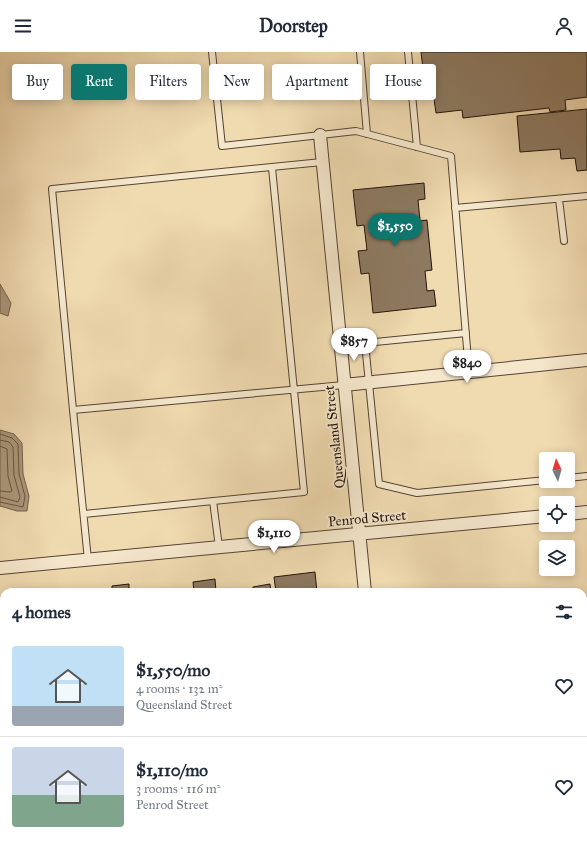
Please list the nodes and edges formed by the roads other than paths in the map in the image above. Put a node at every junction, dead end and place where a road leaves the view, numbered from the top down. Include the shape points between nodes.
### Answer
1 (212, 52) edge
2 (360, 52) edge
3 (408, 52) edge
4 (367, 134) junction
5 (320, 135) junction
6 (417, 147) junction
7 (322, 162) junction
8 (272, 168) junction
9 (587, 196) edge
10 (559, 199) junction
11 (455, 208) junction
12 (564, 241) dead end
13 (466, 333) junction
14 (587, 360) edge
15 (469, 372) junction
16 (369, 382) junction
17 (344, 385) junction
18 (293, 390) junction
19 (73, 410) junction
20 (587, 476) edge
21 (575, 477) edge
22 (539, 481) edge
23 (213, 501) junction
24 (587, 512) edge
25 (575, 513) edge
26 (84, 514) junction
27 (539, 517) edge
28 (360, 534) junction
29 (219, 547) junction
30 (88, 560) junction
31 (0, 568) edge
32 (365, 588) edge

1 - 5 lane via 222,146
2 - 4 lane
3 - 6 lane
4 - 5 lane via 356,131
4 - 6 lane
5 - 7 street, Queensland Street
6 - 11 lane via 451,156
7 - 8 lane
7 - 17 street, Queensland Street
8 - 18 lane
8 - 19 lane via 52,189
9 - 10 lane
10 - 11 lane
10 - 12 lane
11 - 13 lane
13 - 15 lane
13 - 16 lane via 365,343
14 - 15 street
15 - 16 street
16 - 17 street
16 - 22 lane via 378,484 417,493
17 - 18 lane
17 - 28 street, Queensland Street
18 - 19 lane
18 - 23 lane via 304,492
19 - 26 lane
20 - 21 lane
23 - 26 lane
23 - 29 lane
24 - 25 street
26 - 30 lane
27 - 28 street, Penrod Street
28 - 29 street, Penrod Street
28 - 32 street, Queensland Street
29 - 30 street, Penrod Street
30 - 31 street, Penrod Street

